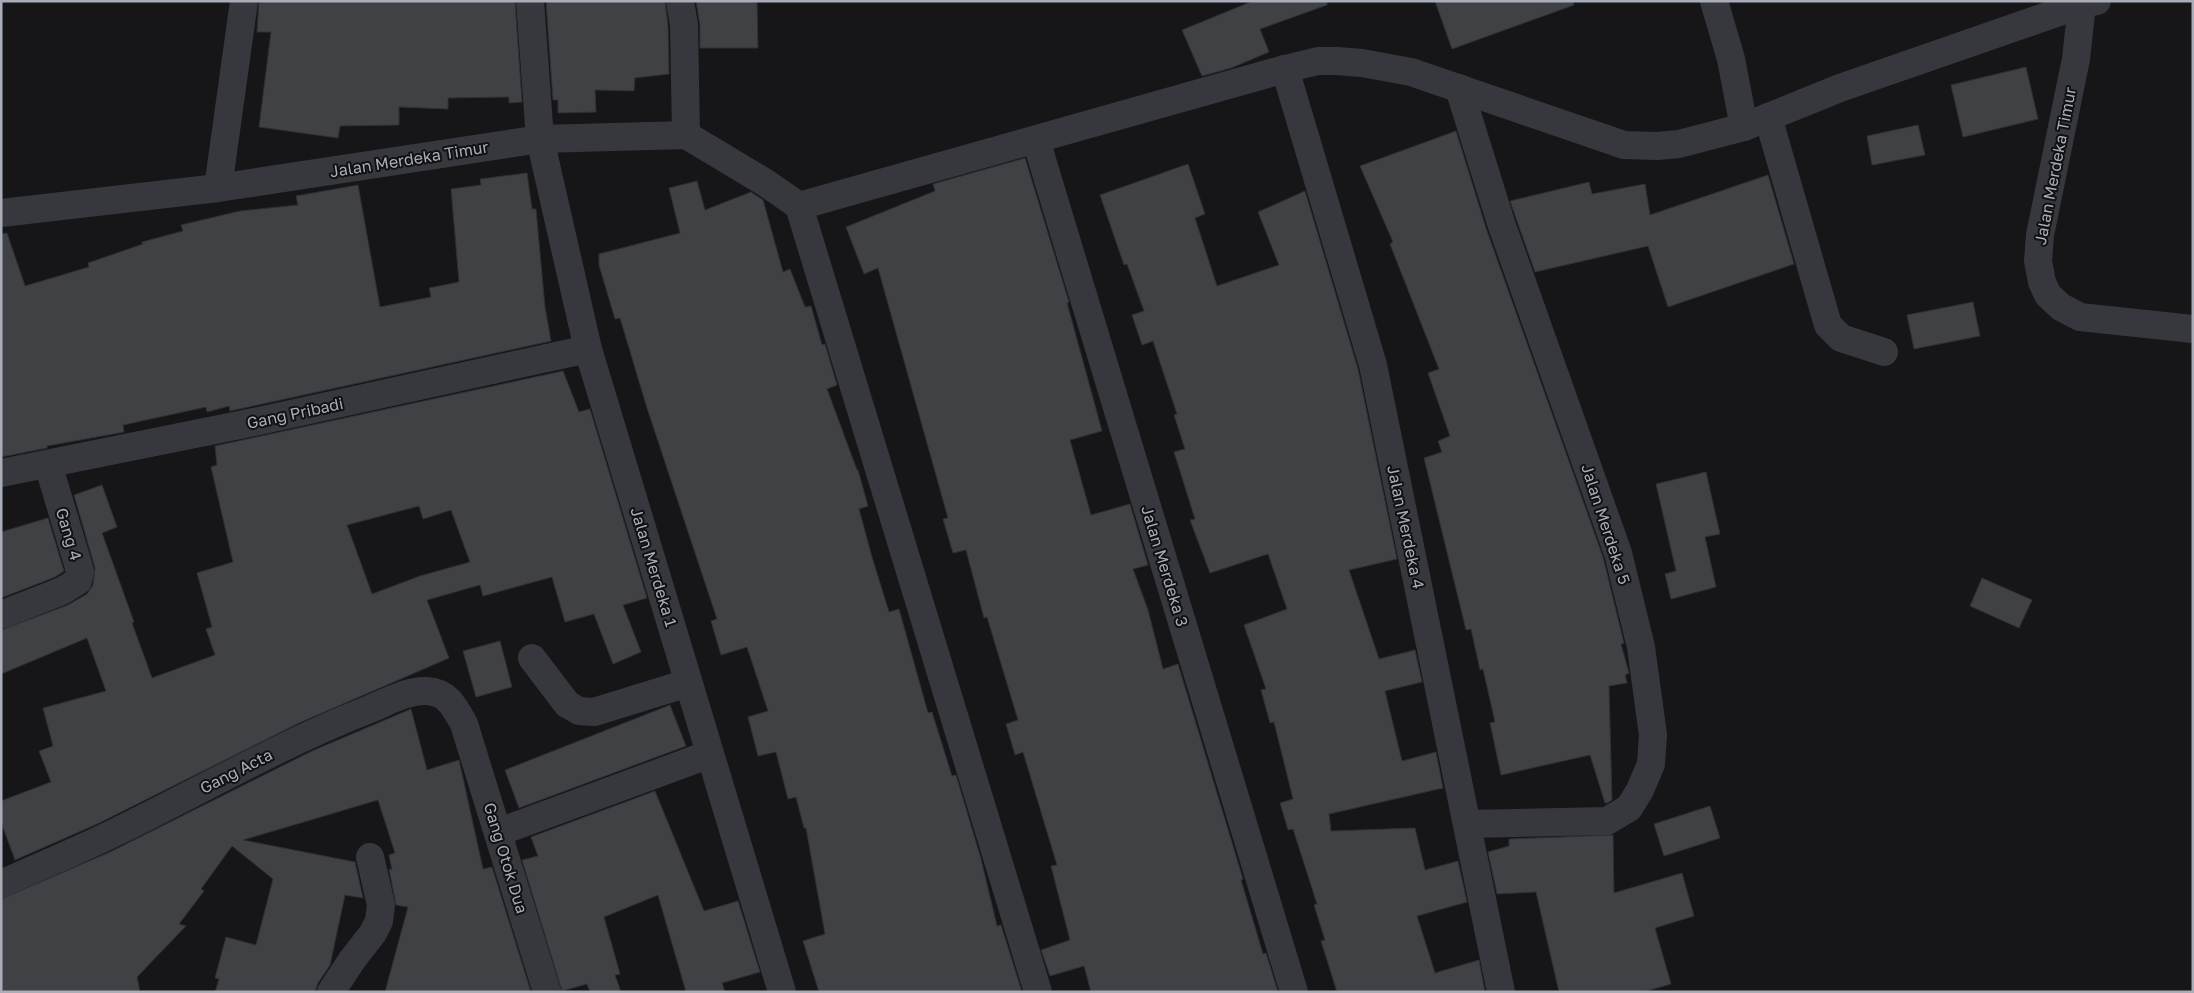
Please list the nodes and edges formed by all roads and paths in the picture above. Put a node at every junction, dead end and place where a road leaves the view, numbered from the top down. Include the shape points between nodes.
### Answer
1 (244, 1) edge
2 (530, 1) edge
3 (680, 1) edge
4 (1714, 1) edge
5 (2090, 3) edge
6 (1285, 69) junction
7 (1459, 88) junction
8 (1756, 122) junction
9 (686, 135) junction
10 (540, 139) junction
11 (1036, 140) junction
12 (218, 188) junction
13 (799, 206) junction
14 (1, 213) edge
15 (2193, 329) edge
16 (588, 348) junction
17 (1884, 352) dead end
18 (48, 464) junction
19 (1, 473) edge
20 (1, 615) edge
21 (532, 658) dead end
22 (688, 682) junction
23 (464, 724) joint
24 (710, 754) junction
25 (1467, 824) junction
26 (498, 832) junction
27 (370, 857) dead end
28 (1, 884) edge
29 (331, 992) edge
30 (546, 992) edge
31 (782, 992) edge
32 (1038, 992) edge
33 (1294, 992) edge
34 (1502, 992) edge

1 - 12 street
2 - 10 street, Jalan Merdeka 1
3 - 9 street via 684,25
4 - 8 street
5 - 8 street via 1840,88
5 - 15 street, Jalan Merdeka Timur via 2040,235 2038,261 2042,282 2055,302 2080,317
6 - 7 street via 1318,61 1362,63 1411,72
6 - 11 street
6 - 25 street, Jalan Merdeka 4 via 1373,365
7 - 8 street via 1624,145 1679,144
7 - 25 street, Jalan Merdeka 5 via 1501,223 1618,553 1641,647 1653,735 1651,764 1640,790 1629,808 1606,821
8 - 17 street via 1828,325 1841,338
9 - 10 street, Jalan Merdeka Timur
9 - 13 street
10 - 12 street, Jalan Merdeka Timur
10 - 16 street, Jalan Merdeka 1
11 - 13 street
11 - 33 street, Jalan Merdeka 3
12 - 14 street, Jalan Merdeka Timur
13 - 32 street
16 - 18 street, Gang Pribadi
16 - 22 street, Jalan Merdeka 1
18 - 19 street, Gang Pribadi
18 - 20 street, Gang 4 via 78,564 78,581 62,591
21 - 22 street via 567,704 579,712 594,712
22 - 24 street, Jalan Merdeka 1
23 - 26 street, Gang Otok Dua
23 - 28 street, Gang Acta via 451,702 439,693 424,690 406,695 324,728 117,831
24 - 26 street
24 - 31 street, Jalan Merdeka 1
25 - 34 street, Jalan Merdeka 4
26 - 30 street, Gang Otok Dua
27 - 29 street via 381,905 379,921

